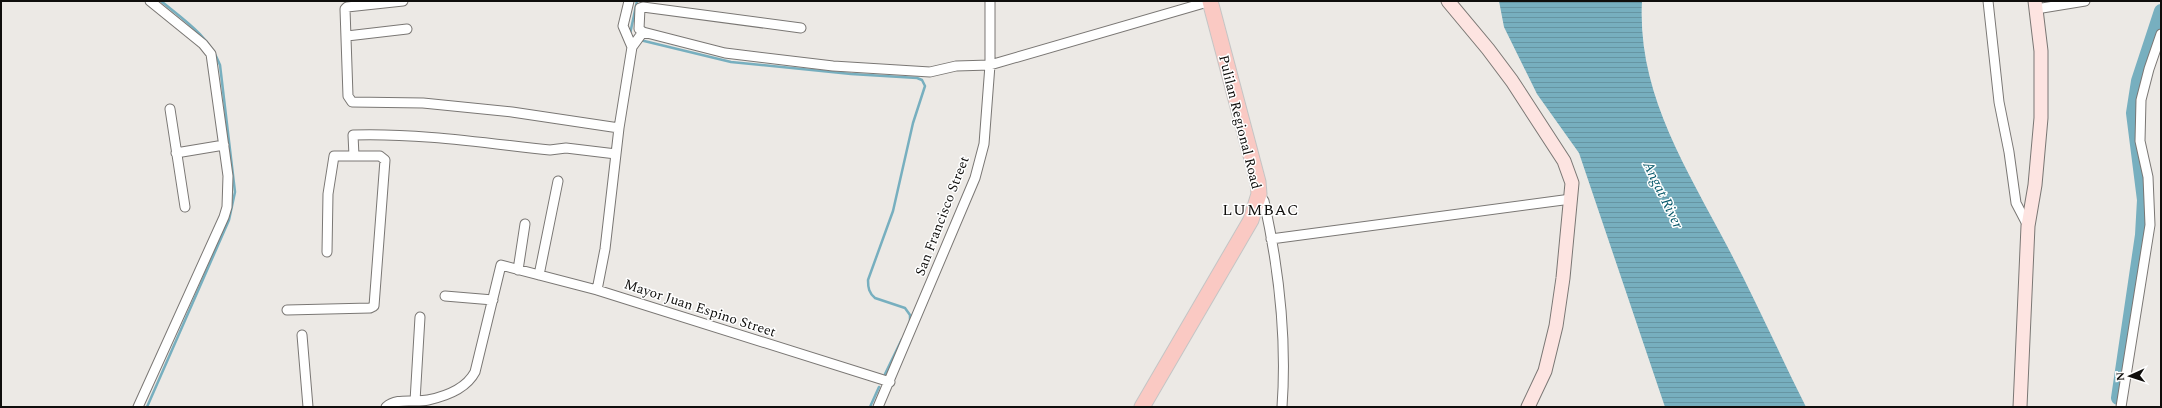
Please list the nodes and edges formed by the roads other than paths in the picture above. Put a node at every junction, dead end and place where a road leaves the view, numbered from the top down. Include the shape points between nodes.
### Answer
1 (150, 1) edge
2 (403, 1) edge
3 (629, 1) edge
4 (990, 1) edge
5 (1210, 1) edge
6 (1448, 1) edge
7 (1988, 1) edge
8 (2086, 1) edge
9 (2036, 5) edge
10 (801, 28) dead end
11 (407, 29) dead end
12 (643, 32) junction
13 (2161, 34) edge
14 (347, 36) junction
15 (632, 47) junction
16 (990, 65) junction
17 (170, 109) dead end
18 (619, 128) junction
19 (224, 146) junction
20 (176, 153) junction
21 (616, 154) junction
22 (354, 156) junction
23 (558, 181) dead end
24 (1259, 194) junction
25 (1571, 199) junction
26 (185, 207) dead end
27 (525, 224) dead end
28 (2028, 226) junction
29 (1271, 239) junction
30 (327, 252) dead end
31 (518, 270) junction
32 (539, 275) junction
33 (597, 290) junction
34 (445, 296) dead end
35 (493, 300) junction
36 (287, 310) dead end
37 (420, 317) dead end
38 (302, 335) dead end
39 (890, 382) junction
40 (415, 401) junction
41 (138, 407) edge
42 (308, 407) edge
43 (386, 407) edge
44 (878, 407) edge
45 (1142, 407) edge
46 (1282, 407) edge
47 (1528, 407) edge
48 (2020, 407) edge
49 (2121, 407) edge

1 - 19 street via 203,44 211,54
2 - 14 street via 347,7
3 - 15 street via 623,26
4 - 16 street, San Francisco Street
5 - 16 street
5 - 24 main road, Pulilan Regional Road
6 - 25 street via 1499,63 1564,161 1572,183
7 - 28 street via 1999,102 2016,203
8 - 9 street
9 - 28 street via 2041,51 2041,118 2035,185
10 - 12 street via 643,7 640,8 639,23 639,29
11 - 14 street
12 - 15 street
12 - 16 street via 725,53 833,66 930,72 956,66
13 - 49 street via 2149,69 2141,107 2140,141 2148,177 2150,224
14 - 18 street via 348,96 356,104 419,102 512,112
15 - 18 street
16 - 39 street, San Francisco Street via 984,144 975,178
17 - 20 street
18 - 21 street
19 - 20 street
19 - 41 street via 228,182 224,217
20 - 26 street
21 - 22 street via 389,134 353,135
21 - 33 street via 606,242
22 - 30 street via 334,156 328,194
22 - 36 street via 380,156 385,160 374,306
23 - 32 street
24 - 29 street via 1264,202
24 - 45 main road, Pulilan Regional Road via 1251,220
25 - 29 street
25 - 47 street via 1556,326 1545,370
27 - 31 street
28 - 48 street
29 - 46 street via 1282,310
31 - 32 street, Mayor Juan Espino Street
31 - 35 street, Mayor Juan Espino Street via 500,265
32 - 33 street, Mayor Juan Espino Street
33 - 39 street, Mayor Juan Espino Street
34 - 35 street
35 - 40 street via 475,372 469,382 463,388 444,395
37 - 40 street
38 - 42 street
39 - 44 street, San Francisco Street
40 - 43 street via 392,402

